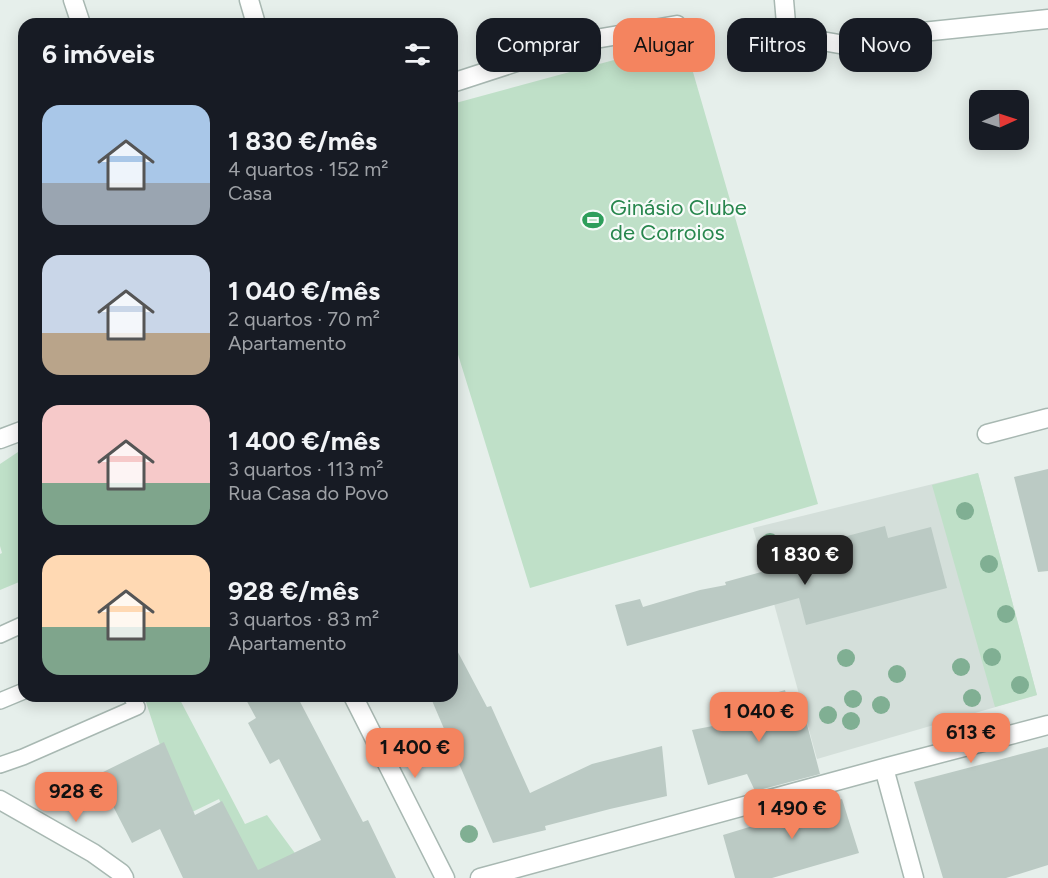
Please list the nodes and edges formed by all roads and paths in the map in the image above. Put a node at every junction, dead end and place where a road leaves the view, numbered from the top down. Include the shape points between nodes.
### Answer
1 (73, 0) edge
2 (249, 0) edge
3 (784, 0) edge
4 (79, 18) edge
5 (254, 18) edge
6 (1048, 20) edge
7 (932, 31) edge
8 (613, 36) edge
9 (839, 44) edge
10 (458, 81) edge
11 (1048, 418) edge
12 (18, 432) edge
13 (987, 434) dead end
14 (0, 439) edge
15 (18, 627) edge
16 (0, 635) edge
17 (18, 694) edge
18 (0, 701) edge
19 (134, 702) edge
20 (356, 702) edge
21 (1048, 725) edge
22 (0, 765) edge
23 (884, 768) junction
24 (0, 800) edge
25 (124, 878) edge
26 (446, 878) edge
27 (480, 878) edge
28 (914, 878) edge

1 - 4 street
2 - 5 street
3 - 9 street via 787,35
6 - 7 street
8 - 10 street via 578,42
11 - 13 street
12 - 14 street
15 - 16 lane
17 - 18 lane
19 - 22 lane via 136,707
20 - 26 street
21 - 23 street
23 - 27 street
23 - 28 street
24 - 25 street via 93,853

